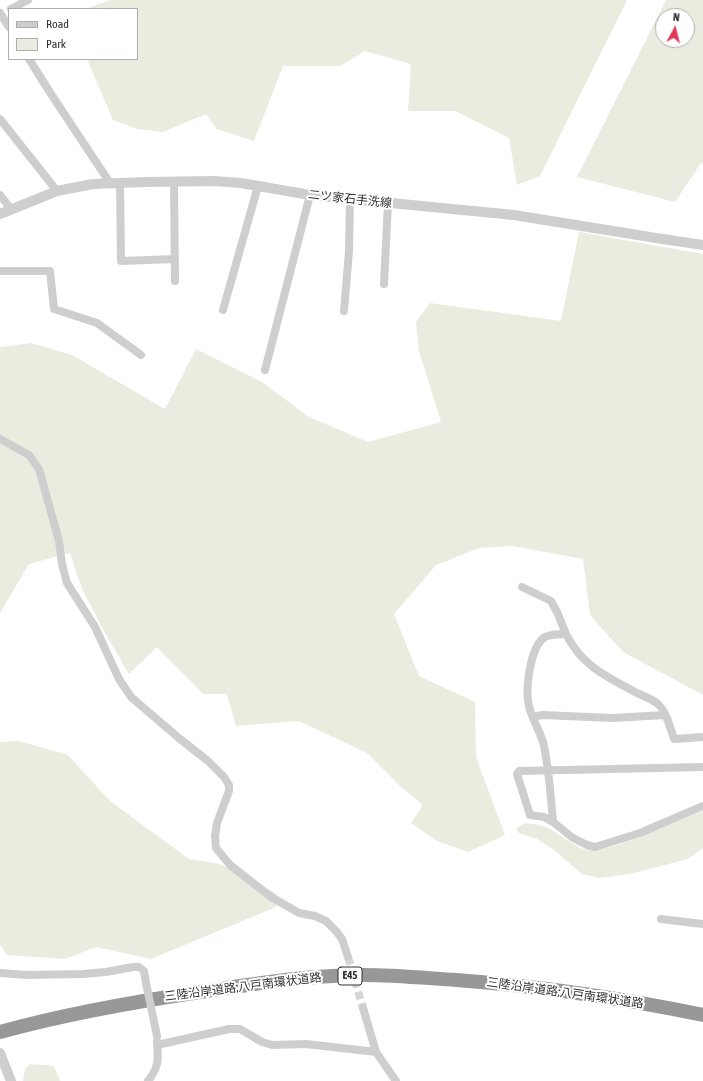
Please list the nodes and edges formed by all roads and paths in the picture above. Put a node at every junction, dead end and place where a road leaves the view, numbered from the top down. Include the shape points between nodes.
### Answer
1 (28, 0) edge
2 (14, 8) edge
3 (1, 14) edge
4 (8, 25) edge
5 (30, 60) edge
6 (0, 119) edge
7 (174, 181) junction
8 (115, 183) junction
9 (258, 186) junction
10 (57, 191) junction
11 (0, 195) edge
12 (310, 195) junction
13 (350, 199) junction
14 (388, 203) junction
15 (11, 209) junction
16 (0, 214) edge
17 (703, 245) edge
18 (175, 259) junction
19 (0, 271) edge
20 (175, 281) dead end
21 (384, 284) dead end
22 (223, 310) dead end
23 (344, 311) dead end
24 (141, 355) dead end
25 (264, 370) dead end
26 (0, 439) edge
27 (522, 587) dead end
28 (566, 634) junction
29 (665, 714) junction
30 (533, 717) junction
31 (703, 738) edge
32 (703, 767) edge
33 (547, 769) junction
34 (703, 806) edge
35 (552, 822) junction
36 (661, 919) dead end
37 (703, 924) edge
38 (348, 957) tunnel mouth
39 (0, 972) edge
40 (364, 1008) tunnel mouth
41 (703, 1016) edge
42 (0, 1032) edge
43 (157, 1045) junction
44 (376, 1052) junction
45 (0, 1054) edge
46 (9, 1078) edge
47 (148, 1081) edge
48 (396, 1081) edge

1 - 2 street
3 - 4 street
5 - 8 street
6 - 10 street
7 - 8 street, 二ツ家石手洗線
7 - 9 street, 二ツ家石手洗線 via 214,181
7 - 18 street
8 - 10 street, 二ツ家石手洗線 via 93,184
8 - 18 street via 121,261
9 - 12 street, 二ツ家石手洗線
9 - 22 street
10 - 15 street, 二ツ家石手洗線
11 - 15 street
12 - 13 street, 二ツ家石手洗線
12 - 25 street
13 - 14 street, 二ツ家石手洗線
13 - 23 street
14 - 17 street, 二ツ家石手洗線 via 514,215
14 - 21 street
15 - 16 street, 二ツ家石手洗線
18 - 20 street
19 - 24 street via 50,271 54,309 97,323
26 - 38 street via 29,455 39,469 59,541 67,583 95,627 119,679 131,697 208,761 229,785 230,791 217,823 216,848 230,865 271,897 299,913 326,921 342,939
27 - 28 street via 551,601
28 - 29 street via 590,666 660,706
28 - 30 street via 553,634 544,638 535,652 527,690
29 - 30 street via 612,718 542,715
29 - 31 street via 674,739
30 - 33 street via 544,746
32 - 33 street
33 - 35 street
33 - 35 street via 522,770 517,774 530,815 544,817
34 - 35 street via 640,833 596,847 573,838
36 - 37 street
39 - 43 street, bridge via 27,976 83,974 139,967 144,971
40 - 44 street
41 - 42 highway, 三陸沿岸道路;八戸南環状道路 / E45 via 594,995 516,985 363,975 326,976 253,984 136,1002
43 - 44 street via 229,1029 240,1029 272,1045 306,1044
43 - 47 street via 157,1067
44 - 48 street
45 - 46 street

